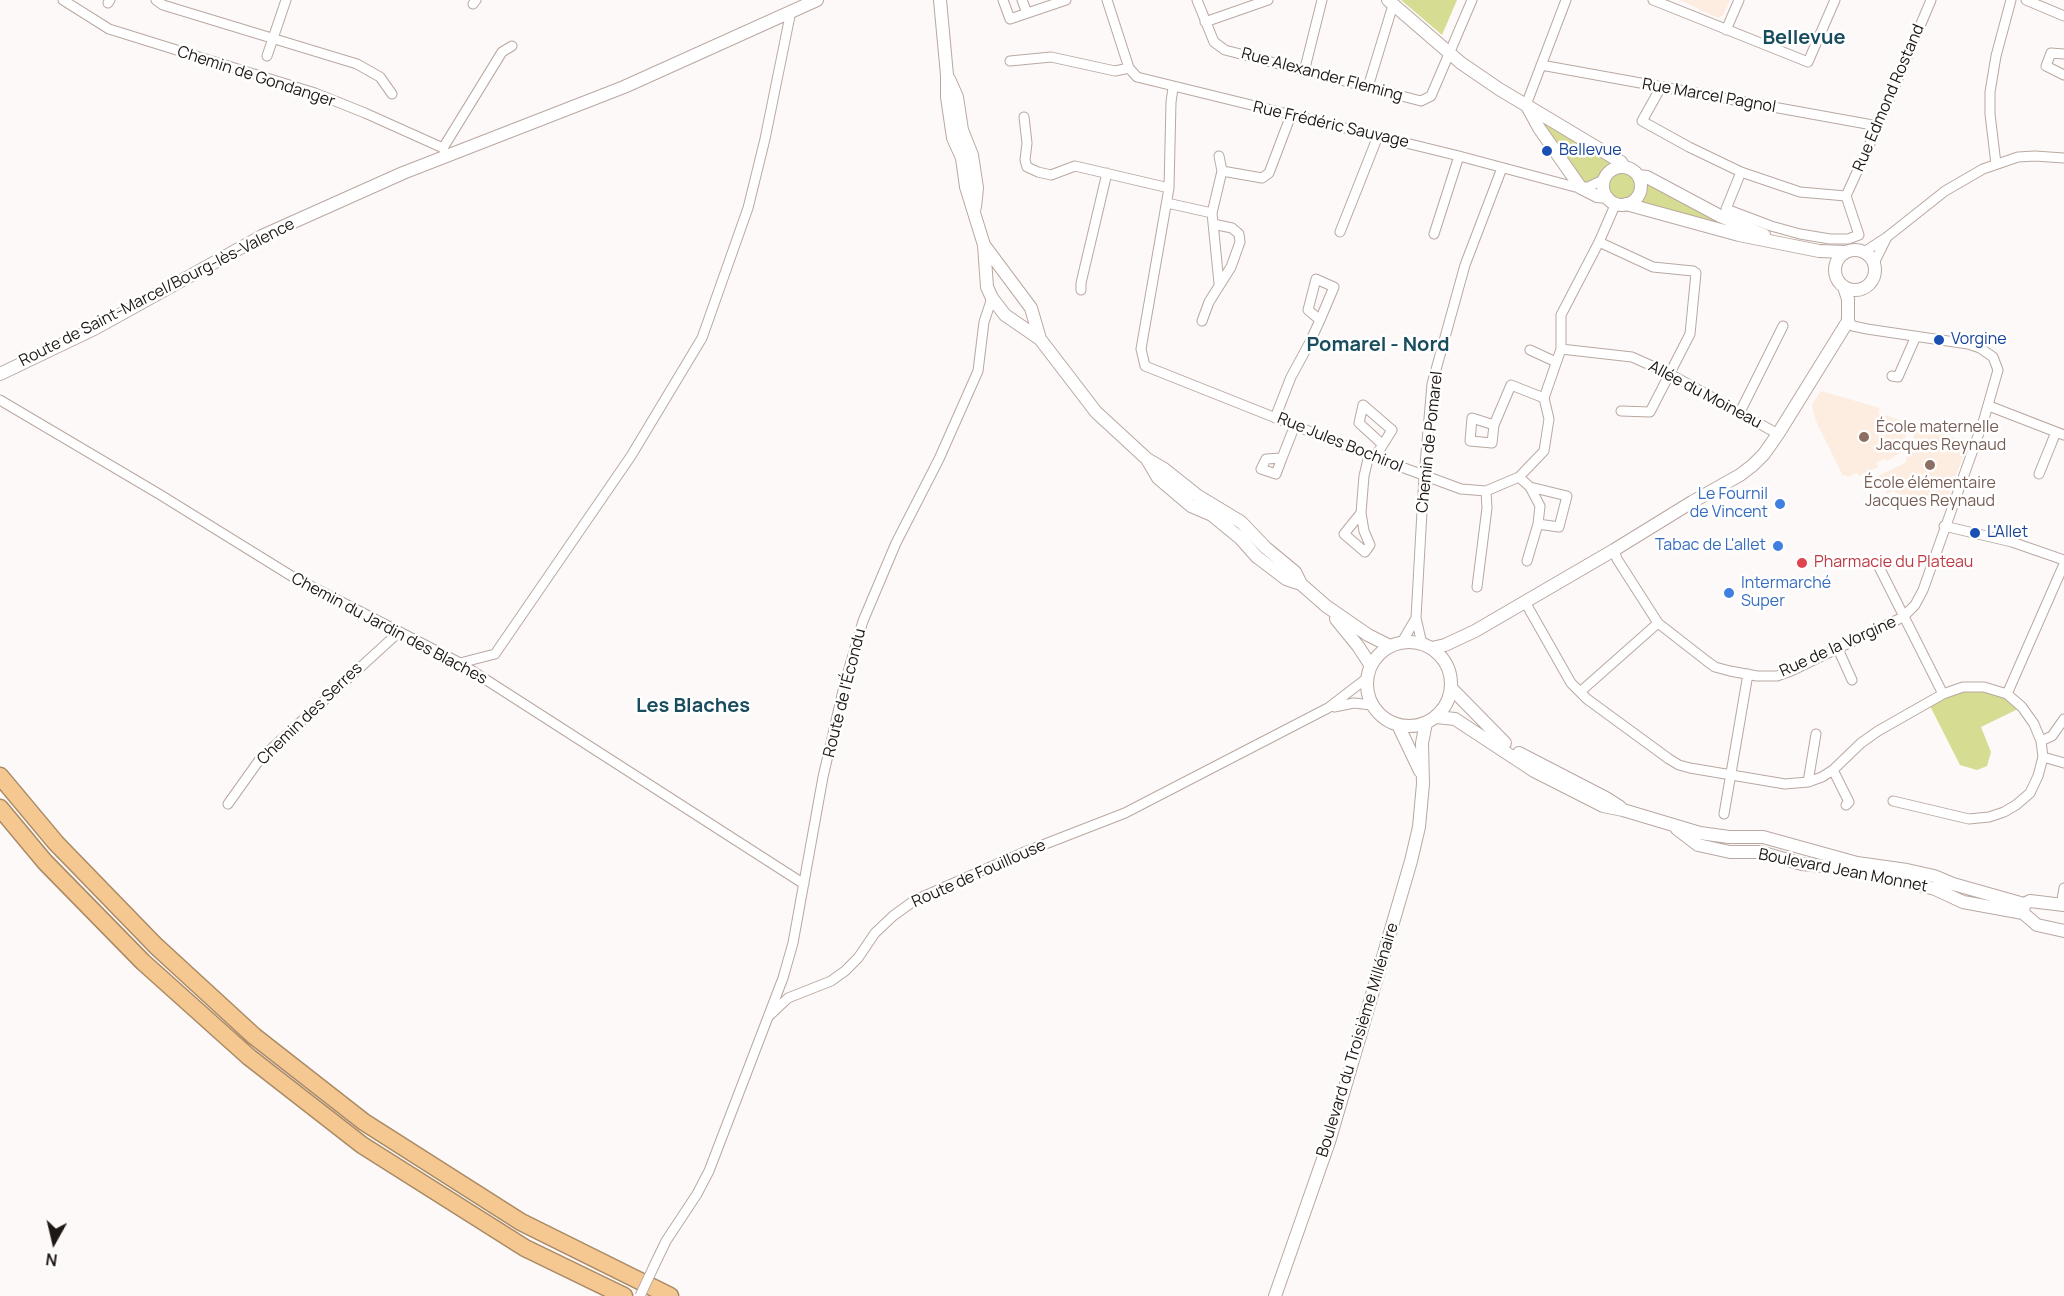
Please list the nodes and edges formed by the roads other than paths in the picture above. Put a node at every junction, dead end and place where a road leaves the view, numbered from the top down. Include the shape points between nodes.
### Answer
1 (63, 0) edge
2 (156, 0) edge
3 (286, 0) edge
4 (817, 0) edge
5 (940, 0) edge
6 (1003, 0) edge
7 (1022, 0) edge
8 (1066, 0) edge
9 (1107, 0) edge
10 (1197, 0) edge
11 (1268, 0) edge
12 (1322, 0) edge
13 (1472, 0) edge
14 (1566, 0) edge
15 (1653, 0) edge
16 (1738, 0) edge
17 (1835, 0) edge
18 (1931, 0) edge
19 (2011, 0) edge
20 (2026, 0) edge
21 (1390, 2) edge
22 (791, 10) junction
23 (1027, 13) junction
24 (2064, 16) edge
25 (1205, 22) junction
26 (1726, 30) junction
27 (273, 39) junction
28 (512, 46) dead end
29 (1448, 53) junction
30 (2064, 54) edge
31 (267, 56) dead end
32 (1010, 61) dead end
33 (1541, 65) junction
34 (1129, 68) junction
35 (1304, 72) junction
36 (2064, 75) edge
37 (1368, 87) junction
38 (1661, 87) junction
39 (1173, 88) junction
40 (392, 94) dead end
41 (1526, 105) junction
42 (1292, 115) junction
43 (1024, 117) dead end
44 (1878, 126) junction
45 (1378, 136) junction
46 (445, 152) junction
47 (1219, 156) dead end
48 (1460, 156) junction
49 (2064, 158) edge
50 (1996, 164) junction
51 (1624, 167) junction
52 (1502, 168) junction
53 (1222, 171) junction
54 (1741, 172) junction
55 (1107, 173) junction
56 (1638, 176) junction
57 (1605, 178) junction
58 (1169, 188) junction
59 (1581, 188) junction
60 (1846, 196) junction
61 (1616, 202) junction
62 (1167, 203) junction
63 (1212, 213) junction
64 (1213, 224) junction
65 (1340, 232) dead end
66 (1434, 234) dead end
67 (1887, 237) junction
68 (1599, 242) junction
69 (1784, 244) junction
70 (984, 245) junction
71 (1820, 251) junction
72 (1846, 252) junction
73 (1864, 252) junction
74 (998, 263) junction
75 (1874, 263) junction
76 (1835, 267) junction
77 (984, 268) junction
78 (1219, 284) junction
79 (1844, 287) junction
80 (1861, 289) junction
81 (1081, 290) dead end
82 (992, 298) junction
83 (1848, 306) junction
84 (1005, 315) junction
85 (987, 317) junction
86 (1320, 320) dead end
87 (1202, 321) dead end
88 (1848, 321) junction
89 (1030, 324) junction
90 (1784, 326) dead end
91 (1916, 336) junction
92 (1562, 349) junction
93 (1530, 350) dead end
94 (1556, 362) junction
95 (0, 374) edge
96 (1670, 374) junction
97 (1892, 376) dead end
98 (1544, 398) junction
99 (0, 400) edge
100 (1989, 406) junction
101 (1621, 411) dead end
102 (1739, 414) junction
103 (1275, 417) junction
104 (1295, 425) junction
105 (1494, 425) dead end
106 (2060, 433) edge
107 (1778, 434) junction
108 (1382, 444) dead end
109 (1372, 456) junction
110 (1282, 458) dead end
111 (2039, 474) dead end
112 (1424, 476) junction
113 (1519, 477) junction
114 (1530, 487) junction
115 (1486, 491) junction
116 (1361, 513) dead end
117 (1538, 524) junction
118 (1944, 526) junction
119 (1614, 550) junction
120 (1527, 561) dead end
121 (2064, 562) edge
122 (1877, 563) dead end
123 (1477, 587) dead end
124 (1525, 602) junction
125 (1326, 606) junction
126 (1903, 617) junction
127 (1416, 618) junction
128 (1658, 623) junction
129 (1475, 631) junction
130 (399, 632) junction
131 (1402, 642) junction
132 (1390, 646) junction
133 (1427, 646) junction
134 (1838, 649) junction
135 (460, 663) junction
136 (1448, 668) junction
137 (1369, 672) junction
138 (1748, 675) junction
139 (1852, 680) dead end
140 (1451, 688) junction
141 (1580, 692) junction
142 (1943, 694) junction
143 (2007, 694) junction
144 (1372, 705) junction
145 (1328, 708) junction
146 (2064, 719) edge
147 (1431, 720) junction
148 (1398, 725) junction
149 (1816, 734) dead end
150 (2041, 741) junction
151 (2043, 757) junction
152 (2064, 763) edge
153 (1833, 770) junction
154 (1731, 775) junction
155 (0, 776) edge
156 (1808, 782) junction
157 (1423, 784) junction
158 (1893, 801) dead end
159 (228, 804) dead end
160 (1846, 805) dead end
161 (0, 808) edge
162 (1623, 810) junction
163 (1724, 814) dead end
164 (804, 884) junction
165 (2064, 888) edge
166 (2062, 905) edge
167 (2024, 908) junction
168 (2064, 931) edge
169 (769, 1017) junction
170 (1274, 1295) edge
171 (624, 1296) edge
172 (640, 1296) edge
173 (670, 1296) edge

1 - 46 street, Chemin de Gondanger via 109,29 315,93
2 - 27 street
3 - 27 street
4 - 22 street, Route de Saint-Marcel/Bourg-lès-Valence
5 - 70 street via 947,75 957,96 962,130 972,155 977,188 975,211
6 - 23 street via 1010,19
7 - 23 street
8 - 23 street
9 - 34 street
10 - 25 street, Rue Alexander Fleming
11 - 25 street
12 - 35 street
13 - 29 street, Rue Alexander Fleming
14 - 33 street
15 - 26 street
16 - 26 street
17 - 26 street via 1808,62
18 - 44 street, Rue Edmond Rostand
19 - 50 street via 1990,92
20 - 24 street
21 - 29 street
21 - 37 street
22 - 46 street, Route de Saint-Marcel/Bourg-lès-Valence via 624,87
22 - 135 street via 748,208 702,338 631,456 495,654
25 - 35 street, Rue Alexander Fleming via 1214,42 1225,50
27 - 31 street
27 - 40 street via 357,64 380,77
28 - 46 street via 502,52
29 - 37 street, Rue Alexander Fleming via 1431,96 1421,101
29 - 41 street
30 - 36 street via 2051,53 2046,66
32 - 34 street via 1051,57 1115,71
33 - 38 street, Rue Marcel Pagnol
33 - 41 street
34 - 39 street, Rue Frédéric Sauvage via 1137,77
35 - 37 street, Rue Alexander Fleming
38 - 44 street, Rue Marcel Pagnol
38 - 54 street via 1642,121
39 - 42 street, Rue Frédéric Sauvage
39 - 58 street, Rue Jules Bochirol
41 - 51 street
41 - 59 street
42 - 45 street, Rue Frédéric Sauvage
42 - 53 street via 1269,173 1262,178
43 - 55 street via 1027,167 1051,175 1075,166
44 - 60 street, Rue Edmond Rostand
45 - 48 street, Rue Frédéric Sauvage
45 - 65 street
46 - 95 street, Route de Saint-Marcel/Bourg-lès-Valence via 262,236 96,328
47 - 53 street
48 - 52 street, Rue Frédéric Sauvage
48 - 66 street
49 - 50 street via 2018,157
50 - 67 street via 1945,191
51 - 56 street
51 - 57 street
52 - 59 street, Rue Frédéric Sauvage
52 - 112 street, Chemin de Pomarel via 1465,265 1432,384
53 - 63 street
54 - 60 street via 1800,192
54 - 60 street via 1726,209 1800,234 1830,239 1859,235
55 - 58 street
55 - 81 street
56 - 61 street via 1639,196
56 - 69 street
57 - 59 street
57 - 61 street via 1604,188
58 - 62 street, Rue Jules Bochirol
59 - 61 street
61 - 68 street, Rue Jules Bochirol
61 - 69 street via 1715,230
62 - 63 street
62 - 103 street, Rue Jules Bochirol via 1141,349 1145,366
63 - 64 street
64 - 78 street
64 - 78 street via 1232,228 1239,234 1240,242 1231,267
67 - 73 street
67 - 75 street
68 - 92 street, Rue Jules Bochirol via 1561,315
68 - 96 street via 1653,267 1696,273 1690,334
69 - 71 street
70 - 74 street
70 - 77 street
71 - 72 street
71 - 76 street
72 - 73 street
72 - 76 street
73 - 75 street
74 - 77 street
74 - 89 street via 1031,308
75 - 80 street via 1871,282
76 - 79 street
77 - 82 street
78 - 87 street
79 - 80 street
79 - 83 street
80 - 83 street
82 - 84 street
82 - 85 street, Route de l'Écondu
83 - 88 street
84 - 85 street
84 - 89 street
85 - 164 street, Route de l'Écondu via 978,371 863,621 823,777
86 - 103 street
88 - 91 street, Rue de la Vorgine via 1853,326
88 - 107 street
89 - 125 street via 1096,412 1147,459 1241,522
90 - 102 street
91 - 97 street via 1898,377
91 - 100 street, Rue de la Vorgine via 1968,344 1993,357 1998,370
92 - 94 street, Rue Jules Bochirol
92 - 96 street, Allée du Moineau via 1632,357
93 - 94 street
94 - 98 street, Rue Jules Bochirol
96 - 101 street via 1650,412
96 - 102 street, Allée du Moineau
98 - 105 street via 1511,385
98 - 113 street, Rue Jules Bochirol via 1549,419 1544,451
99 - 130 street, Chemin du Jardin des Blaches via 258,558
100 - 106 street
100 - 118 street, Rue de la Vorgine
102 - 107 street, Allée du Moineau
103 - 104 street, Rue Jules Bochirol
104 - 109 street, Rue Jules Bochirol
104 - 110 street
106 - 111 street
107 - 119 street via 1740,475
108 - 109 street
109 - 112 street, Rue Jules Bochirol
109 - 116 street via 1364,476
112 - 115 street, Rue Jules Bochirol via 1461,489
112 - 127 street, Chemin de Pomarel
113 - 114 street
113 - 115 street, Rue Jules Bochirol
114 - 117 street via 1540,506
114 - 117 street via 1567,496 1559,527
115 - 123 street
117 - 120 street
118 - 121 street via 2012,542
118 - 126 street, Rue de la Vorgine via 1923,590
119 - 124 street
119 - 128 street, Rue de la Vorgine
121 - 143 street
122 - 126 street
124 - 129 street
124 - 141 street via 1565,674
125 - 132 street
125 - 137 street via 1358,646
126 - 134 street, Rue de la Vorgine
126 - 142 street
127 - 131 street, Chemin de Pomarel
127 - 133 street, Chemin de Pomarel
128 - 138 street, Rue de la Vorgine via 1715,667
128 - 141 street
129 - 133 street via 1445,645
129 - 136 street via 1456,647
130 - 135 street, Chemin du Jardin des Blaches
130 - 159 street, Chemin des Serres via 260,759
131 - 132 street
131 - 133 street
132 - 137 street via 1382,651
133 - 136 street via 1439,654
134 - 138 street, Rue de la Vorgine via 1777,676
134 - 139 street
135 - 164 street, Chemin du Jardin des Blaches
136 - 140 street
137 - 144 street via 1366,687
137 - 145 street, Route de Fouillouse
138 - 154 street
140 - 147 street via 1446,704
140 - 162 street, Boulevard Jean Monnet via 1506,744
141 - 154 street via 1679,765
142 - 143 street via 1963,687 1984,687
142 - 153 street via 1878,731
143 - 150 street via 2022,707
144 - 145 street, Route de Fouillouse
144 - 148 street
145 - 169 street, Route de Fouillouse via 1125,813 915,900 893,916 844,971 831,981 789,998
146 - 150 street via 2052,736
147 - 148 street
147 - 157 street, Boulevard du Troisième Millénaire via 1422,743
147 - 162 street, Boulevard Jean Monnet via 1455,719 1534,771 1604,807
148 - 157 street, Boulevard du Troisième Millénaire
149 - 156 street
150 - 151 street
151 - 152 street
151 - 158 street via 2030,793 2016,805 1989,817 1969,819
153 - 156 street
153 - 160 street via 1849,802
154 - 156 street via 1785,784
154 - 163 street
155 - 173 highway via 56,843 156,946 254,1036 364,1122 521,1221
157 - 170 street, Boulevard du Troisième Millénaire via 1419,827 1381,964 1329,1142
161 - 171 highway via 45,862 143,962 249,1057 362,1145 448,1200 525,1248
162 - 167 street, Boulevard Jean Monnet via 1701,833 1763,837 1857,863 1934,876
164 - 169 street, Route de l'Écondu via 793,943
165 - 166 street
166 - 167 street, Boulevard Jean Monnet via 2038,901
167 - 168 street, Boulevard Jean Monnet via 2037,926
169 - 172 street, Route de Fouillouse, bridge via 709,1171 666,1241

